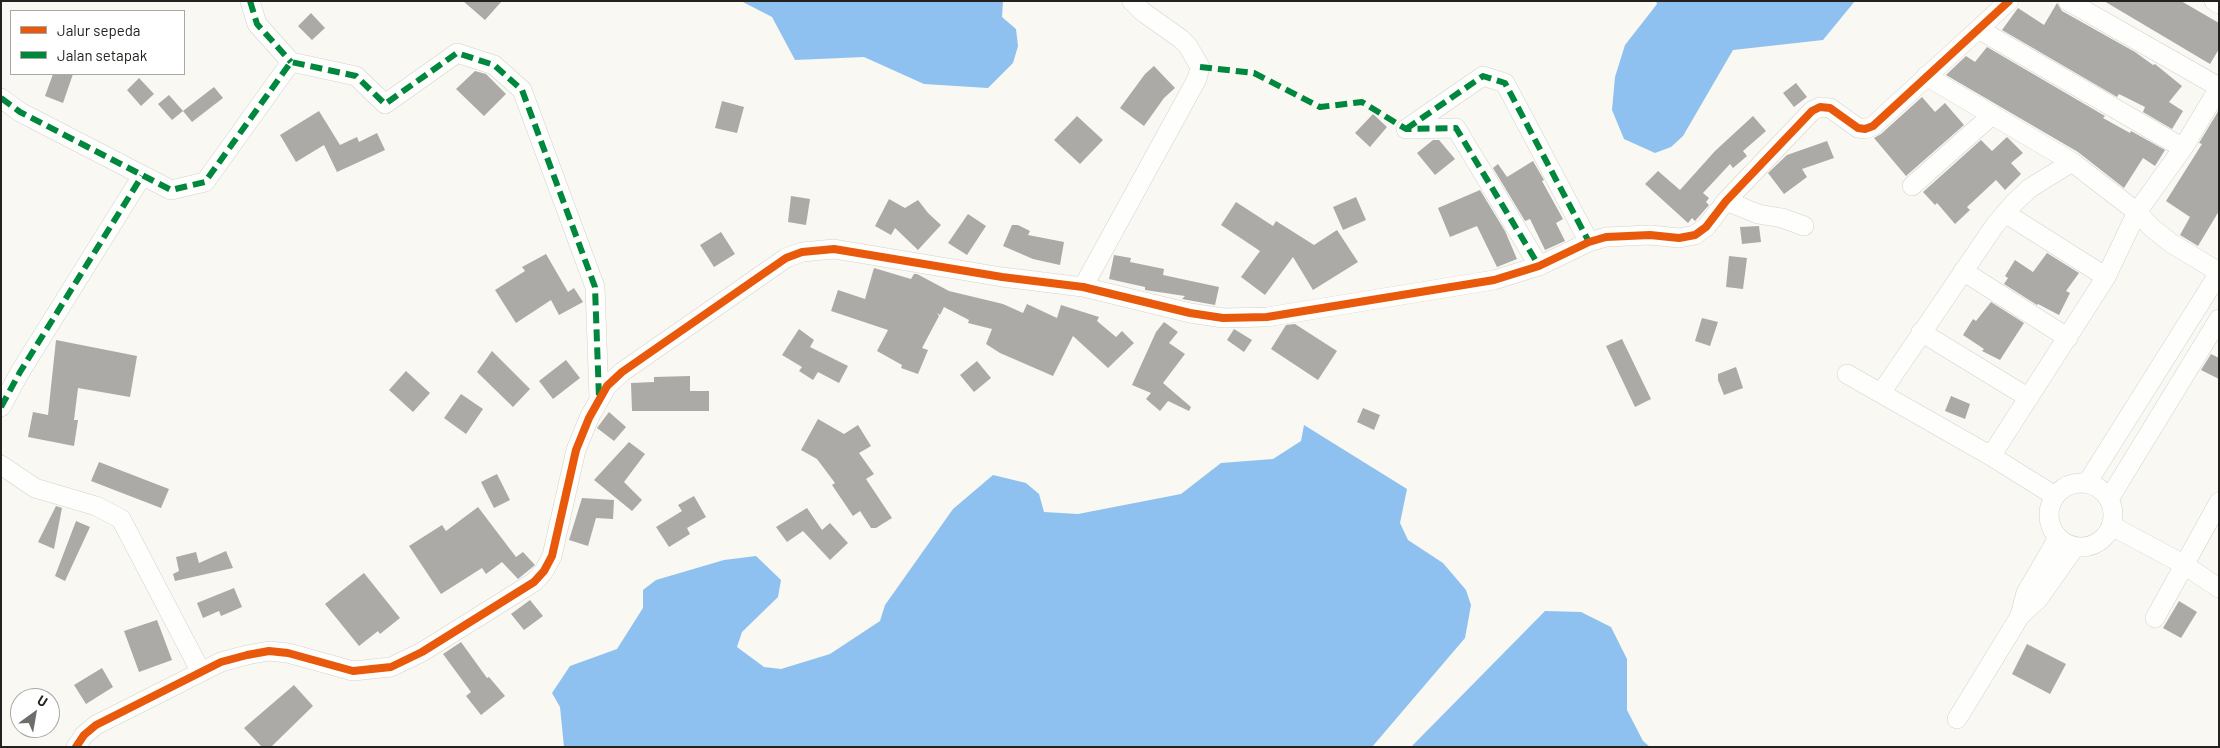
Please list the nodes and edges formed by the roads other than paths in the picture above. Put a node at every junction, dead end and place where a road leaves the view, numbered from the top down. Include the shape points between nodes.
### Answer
1 (250, 1) edge
2 (1132, 1) edge
3 (2009, 1) edge
4 (2068, 1) edge
5 (2214, 1) edge
6 (2219, 4) edge
7 (1980, 30) junction
8 (291, 62) junction
9 (1926, 76) junction
10 (2219, 88) edge
11 (1, 98) edge
12 (1991, 116) junction
13 (2183, 148) junction
14 (2072, 162) junction
15 (142, 176) junction
16 (1912, 186) dead end
17 (1726, 201) junction
18 (2137, 212) junction
19 (2005, 213) junction
20 (1804, 226) dead end
21 (1588, 242) junction
22 (1538, 266) junction
23 (1963, 271) junction
24 (2219, 273) edge
25 (2106, 278) junction
26 (1082, 287) junction
27 (2219, 320) edge
28 (1921, 332) junction
29 (2068, 338) junction
30 (1847, 374) dead end
31 (1881, 393) junction
32 (598, 398) junction
33 (2029, 398) junction
34 (1, 407) edge
35 (1991, 456) junction
36 (1, 465) edge
37 (2087, 483) junction
38 (2055, 496) junction
39 (2109, 499) junction
40 (2219, 502) edge
41 (2112, 526) junction
42 (2067, 542) junction
43 (2183, 564) junction
44 (2219, 588) edge
45 (2155, 618) dead end
46 (200, 672) junction
47 (1958, 719) dead end
48 (76, 747) edge

1 - 8 street via 257,24
2 - 26 street via 1182,39 1200,66 1197,79
3 - 7 street
4 - 10 street
5 - 6 street
7 - 9 street
7 - 13 street
8 - 15 street via 205,182 171,190
8 - 32 street via 356,76 385,104 458,53 494,65 522,90 595,287
9 - 12 street
9 - 17 street via 1873,126 1865,129 1858,128 1830,108 1820,107 1812,111
10 - 13 street
11 - 15 street via 20,112
12 - 14 street
12 - 16 street
13 - 18 street
14 - 18 street
14 - 19 street via 2030,188
15 - 34 street
17 - 20 street via 1758,214
17 - 21 street via 1706,227 1695,235 1679,238 1625,235
18 - 24 street via 2171,243
18 - 25 street
19 - 23 street
19 - 25 street
21 - 22 street
21 - 22 street via 1506,83 1483,76 1406,129 1456,128
22 - 26 street via 1494,280 1267,317 1190,313
23 - 28 street
23 - 29 street
24 - 37 street
25 - 29 street
26 - 32 street via 834,249 802,252 786,258 622,372
27 - 39 street
28 - 31 street
28 - 33 street
29 - 33 street
30 - 31 street
31 - 35 street
32 - 46 street via 576,450 552,556 534,582 422,652 391,667 353,672 288,653 269,651 221,662
33 - 35 street
35 - 38 street
36 - 46 street via 35,488 96,506 121,519
37 - 38 street via 2069,484
37 - 39 street via 2096,486
38 - 42 street via 2050,504 2049,522
39 - 41 street via 2114,516
40 - 43 street
41 - 42 street via 2108,534 2093,545
41 - 43 street
42 - 47 street via 2039,598 2020,616
43 - 44 street
43 - 45 street
46 - 48 street via 96,725

